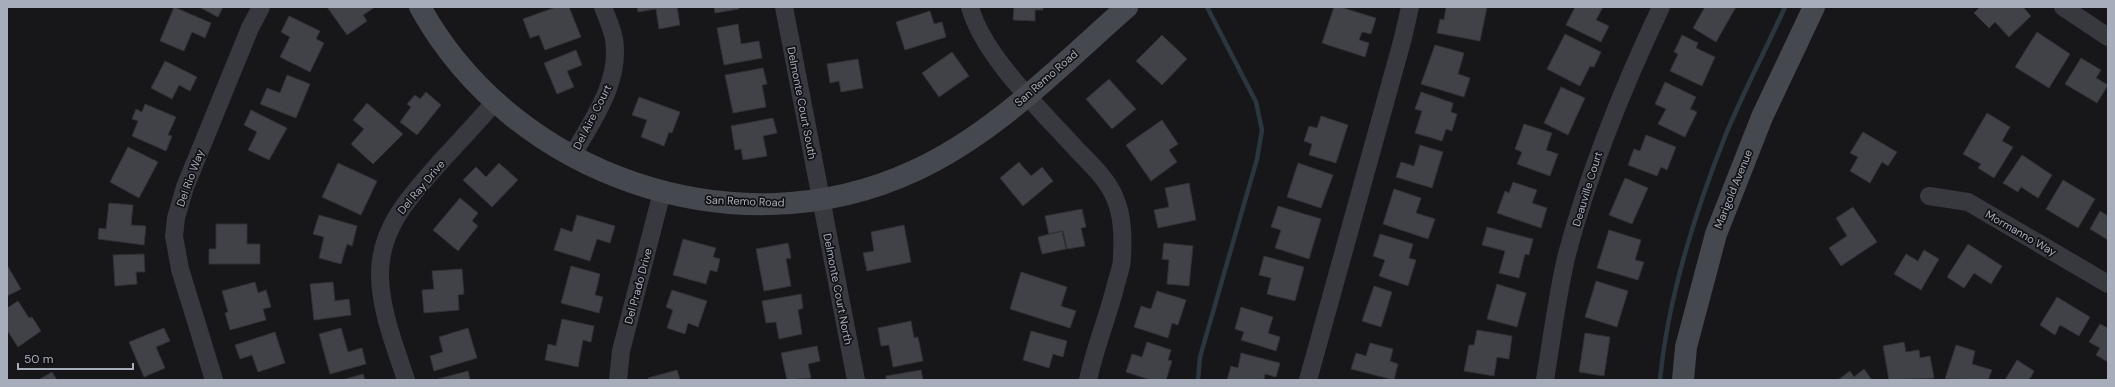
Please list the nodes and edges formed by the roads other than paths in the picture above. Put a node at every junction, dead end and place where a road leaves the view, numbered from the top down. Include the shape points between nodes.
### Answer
1 (261, 7) edge
2 (420, 7) edge
3 (604, 7) edge
4 (784, 7) edge
5 (970, 7) edge
6 (1127, 7) edge
7 (1410, 7) edge
8 (1661, 7) edge
9 (1814, 7) edge
10 (2063, 7) edge
11 (2108, 37) edge
12 (1027, 95) junction
13 (495, 102) junction
14 (572, 156) junction
15 (662, 192) junction
16 (1929, 196) dead end
17 (820, 199) junction
18 (2108, 284) edge
19 (214, 380) edge
20 (406, 380) edge
21 (618, 380) edge
22 (856, 380) edge
23 (1088, 380) edge
24 (1308, 380) edge
25 (1545, 380) edge
26 (1683, 380) edge

1 - 19 street, Del Rio Way via 250,28 185,188 176,218 174,236 180,269
2 - 13 street, San Remo Road via 451,55
3 - 14 street, Del Aire Court via 614,36 611,81 599,109
4 - 17 street, Delmonte Court South
5 - 12 street via 981,36
6 - 12 street, San Remo Road
7 - 24 street
8 - 25 street, Deauville Court via 1614,111 1588,185 1560,286
9 - 26 street, Marigold Avenue via 1762,117 1716,234 1686,347
10 - 11 street
12 - 17 street, San Remo Road via 980,133 934,162 881,184
12 - 23 street via 1098,171 1115,197 1122,222 1122,260 1110,310
13 - 14 street, San Remo Road via 525,126
13 - 20 street, Del Ray Drive via 406,201 385,240 381,259 381,291
14 - 15 street, San Remo Road via 619,178
15 - 17 street, San Remo Road via 737,203 784,204
15 - 21 street, Del Prado Drive via 621,351
16 - 18 street, Mormanno Way via 1968,202
17 - 22 street, Delmonte Court North

